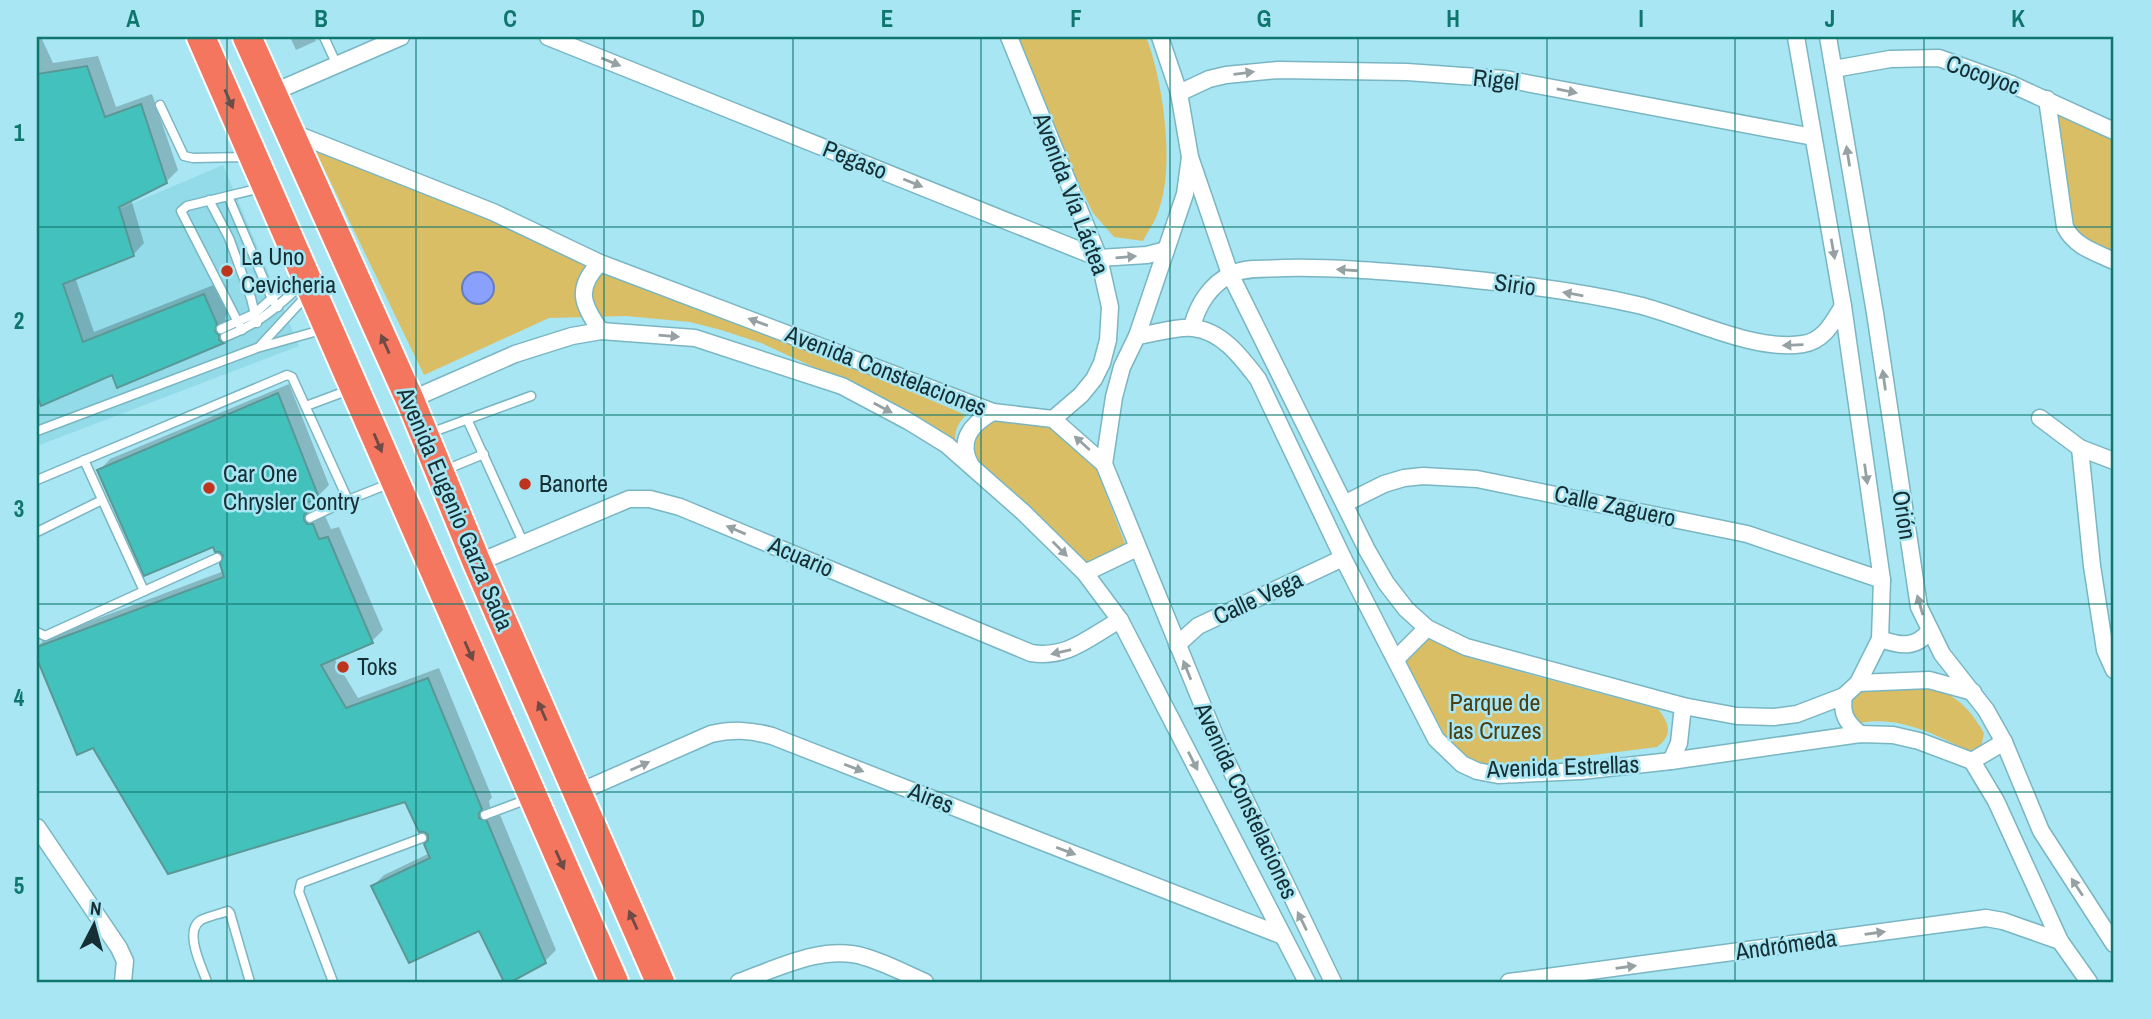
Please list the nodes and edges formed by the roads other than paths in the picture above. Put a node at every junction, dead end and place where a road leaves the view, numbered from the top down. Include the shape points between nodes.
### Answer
1 (201, 37) edge
2 (324, 37) edge
3 (401, 37) edge
4 (548, 37) edge
5 (1009, 37) edge
6 (1160, 37) edge
7 (1796, 37) edge
8 (1828, 37) edge
9 (252, 38) edge
10 (336, 63) junction
11 (1834, 69) junction
12 (274, 92) junction
13 (1179, 93) junction
14 (2047, 99) junction
15 (160, 105) dead end
16 (2114, 131) edge
17 (291, 132) junction
18 (1813, 137) junction
19 (254, 157) junction
20 (1190, 157) junction
21 (267, 187) junction
22 (228, 196) junction
23 (209, 200) junction
24 (1166, 250) junction
25 (1099, 258) junction
26 (2114, 261) edge
27 (600, 263) junction
28 (1230, 274) junction
29 (306, 281) junction
30 (272, 299) junction
31 (1843, 306) junction
32 (278, 307) junction
33 (256, 318) junction
34 (240, 326) junction
35 (1192, 327) junction
36 (328, 328) junction
37 (601, 331) junction
38 (223, 333) dead end
39 (1137, 336) junction
40 (257, 348) junction
41 (354, 388) junction
42 (531, 396) dead end
43 (410, 400) junction
44 (306, 406) junction
45 (993, 412) junction
46 (2039, 418) dead end
47 (467, 419) junction
48 (1053, 419) junction
49 (37, 430) edge
50 (424, 435) junction
51 (2080, 448) junction
52 (485, 454) junction
53 (84, 460) junction
54 (2114, 461) edge
55 (1104, 464) junction
56 (972, 467) junction
57 (439, 472) junction
58 (37, 480) edge
59 (394, 482) junction
60 (102, 500) junction
61 (348, 500) junction
62 (1346, 503) junction
63 (310, 518) dead end
64 (37, 532) edge
65 (524, 544) junction
66 (1137, 548) junction
67 (217, 558) dead end
68 (1343, 558) junction
69 (477, 563) junction
70 (1085, 573) junction
71 (1882, 580) junction
72 (144, 591) junction
73 (1120, 620) junction
74 (1427, 628) junction
75 (1930, 630) junction
76 (37, 632) edge
77 (1880, 639) junction
78 (1177, 645) junction
79 (1396, 659) junction
80 (2114, 670) edge
81 (1858, 683) junction
82 (1973, 692) junction
83 (1844, 696) junction
84 (1683, 706) junction
85 (1860, 734) junction
86 (2004, 742) junction
87 (1671, 761) junction
88 (1972, 761) junction
89 (578, 793) junction
90 (533, 798) junction
91 (485, 815) dead end
92 (37, 827) edge
93 (422, 838) dead end
94 (53, 854) junction
95 (37, 858) edge
96 (2111, 933) edge
97 (1283, 936) junction
98 (2060, 941) junction
99 (123, 982) edge
100 (207, 982) edge
101 (250, 982) edge
102 (332, 982) edge
103 (614, 982) edge
104 (660, 982) edge
105 (739, 982) edge
106 (925, 982) edge
107 (1307, 982) edge
108 (1333, 982) edge
109 (1509, 982) edge
110 (2089, 982) edge

1 -> 19 highway, Avenida Eugenio Garza Sada
2 - 10 lane
3 - 10 street
4 -> 25 street, Pegaso
5 - 25 street, Avenida Vía Láctea
6 - 13 street
7 - 18 street, Orión
8 - 11 street, Orión
9 - 12 highway, Avenida Eugenio Garza Sada
10 - 12 street
11 - 14 street, Cocoyoc via 1890,59 1939,58
75 -> 11 street, Orión via 1919,607
12 - 17 highway, Avenida Eugenio Garza Sada
13 -> 18 street, Rigel via 1226,75 1278,70 1407,72 1505,79
13 - 20 street
14 - 16 street, Cocoyoc
14 - 26 street, Cocoyoc via 2065,227 2080,246
15 - 19 lane via 184,156
17 - 27 street, Avenida Constelaciones via 493,212
43 -> 17 highway, Avenida Eugenio Garza Sada
18 -> 31 street, Orión
19 - 21 highway, Avenida Eugenio Garza Sada
20 - 24 street via 1185,194
20 - 28 street
21 - 22 lane
21 - 29 highway, Avenida Eugenio Garza Sada
22 - 23 lane
22 - 30 lane
23 - 33 lane via 229,238
23 - 34 lane via 183,208 181,215
25 -> 24 street, Pegaso
24 - 39 street
25 - 48 street, Avenida Vía Láctea via 1110,307 1102,363 1081,395
27 - 37 street via 587,278 583,296 587,312
45 -> 27 street, Avenida Constelaciones
31 -> 28 street, Sirio via 1825,335 1807,344 1787,346 1752,340 1638,305 1510,283 1314,267
28 - 35 street via 1202,299
28 - 62 street
29 - 30 lane
29 - 32 lane
29 - 36 highway, Avenida Eugenio Garza Sada
29 - 40 lane
30 - 32 lane
30 - 33 lane
31 -> 71 street, Orión
32 - 33 lane
33 - 34 lane
34 - 38 lane
35 - 39 street
35 - 68 street, Avenida Estrellas via 1229,345 1258,379
36 - 40 lane
36 - 41 highway, Avenida Eugenio Garza Sada
37 - 43 street, Avenida Constelaciones via 515,354
37 -> 56 street, Avenida Constelaciones via 695,338 842,386 908,421
39 - 55 street via 1114,397
40 - 49 lane
41 - 44 lane
41 -> 59 highway, Avenida Eugenio Garza Sada
42 - 47 lane
43 - 50 highway, Avenida Eugenio Garza Sada
44 - 53 lane via 292,377 284,375
44 - 61 lane
45 - 48 street, Avenida Constelaciones
45 - 56 street via 971,428 965,455
46 - 51 street
47 - 50 lane
47 - 52 lane
55 -> 48 street, Avenida Constelaciones
50 - 57 highway, Avenida Eugenio Garza Sada
51 - 54 street
51 - 80 street via 2092,566 2105,650
52 - 57 lane
52 - 65 lane
53 - 58 lane
53 - 60 lane
55 - 66 street, Avenida Constelaciones
56 -> 70 street, Avenida Constelaciones
57 - 69 highway, Avenida Eugenio Garza Sada
59 - 61 lane
59 -> 90 highway, Avenida Eugenio Garza Sada
60 - 64 lane
60 - 72 lane
61 - 63 lane
62 - 71 street, Calle Zaguero via 1404,478 1477,480 1747,534
62 - 74 street via 1386,583
65 - 69 street, Acuario
73 -> 65 street, Acuario via 1070,651 1031,653 680,507 650,499 629,499
66 - 70 street
66 - 78 street, Avenida Constelaciones
67 - 72 lane
68 - 78 street, Calle Vega via 1198,626
68 - 79 street, Avenida Estrellas
89 -> 69 highway, Avenida Eugenio Garza Sada
70 - 73 street, Avenida Constelaciones
71 - 77 street, Orión
72 - 76 lane via 45,636
73 -> 97 street, Avenida Constelaciones
74 - 79 street
74 - 84 street via 1466,647
75 - 77 street via 1917,643 1906,646
75 - 82 street, Orión via 1942,654
77 - 81 street, Orión
108 -> 78 street, Avenida Constelaciones via 1218,743
79 - 87 street, Avenida Estrellas via 1436,739 1455,759 1477,771 1498,775 1581,771
81 - 82 street via 1929,680
81 - 83 street, Orión
82 - 86 street, Orión
83 - 84 street via 1797,714 1774,717
83 - 85 street via 1843,715
84 - 87 street via 1679,743
85 - 87 street, Avenida Estrellas
85 - 88 street, Avenida Estrellas via 1919,741
86 - 88 street
96 -> 86 street, Orión via 2041,831
88 - 98 street via 1996,801
89 -> 97 street, Aires via 711,734 756,732
104 -> 89 highway, Avenida Eugenio Garza Sada
90 - 91 lane
90 -> 103 highway, Avenida Eugenio Garza Sada
92 - 94 street
93 - 102 lane via 301,883 299,892
94 - 95 street
94 - 99 street via 119,948 125,961
97 - 107 street, Avenida Constelaciones
109 -> 98 street, Andrómeda via 1986,918
98 - 110 street
100 - 101 lane via 193,944 195,929 201,920 228,911
105 - 106 street via 834,953 865,957

